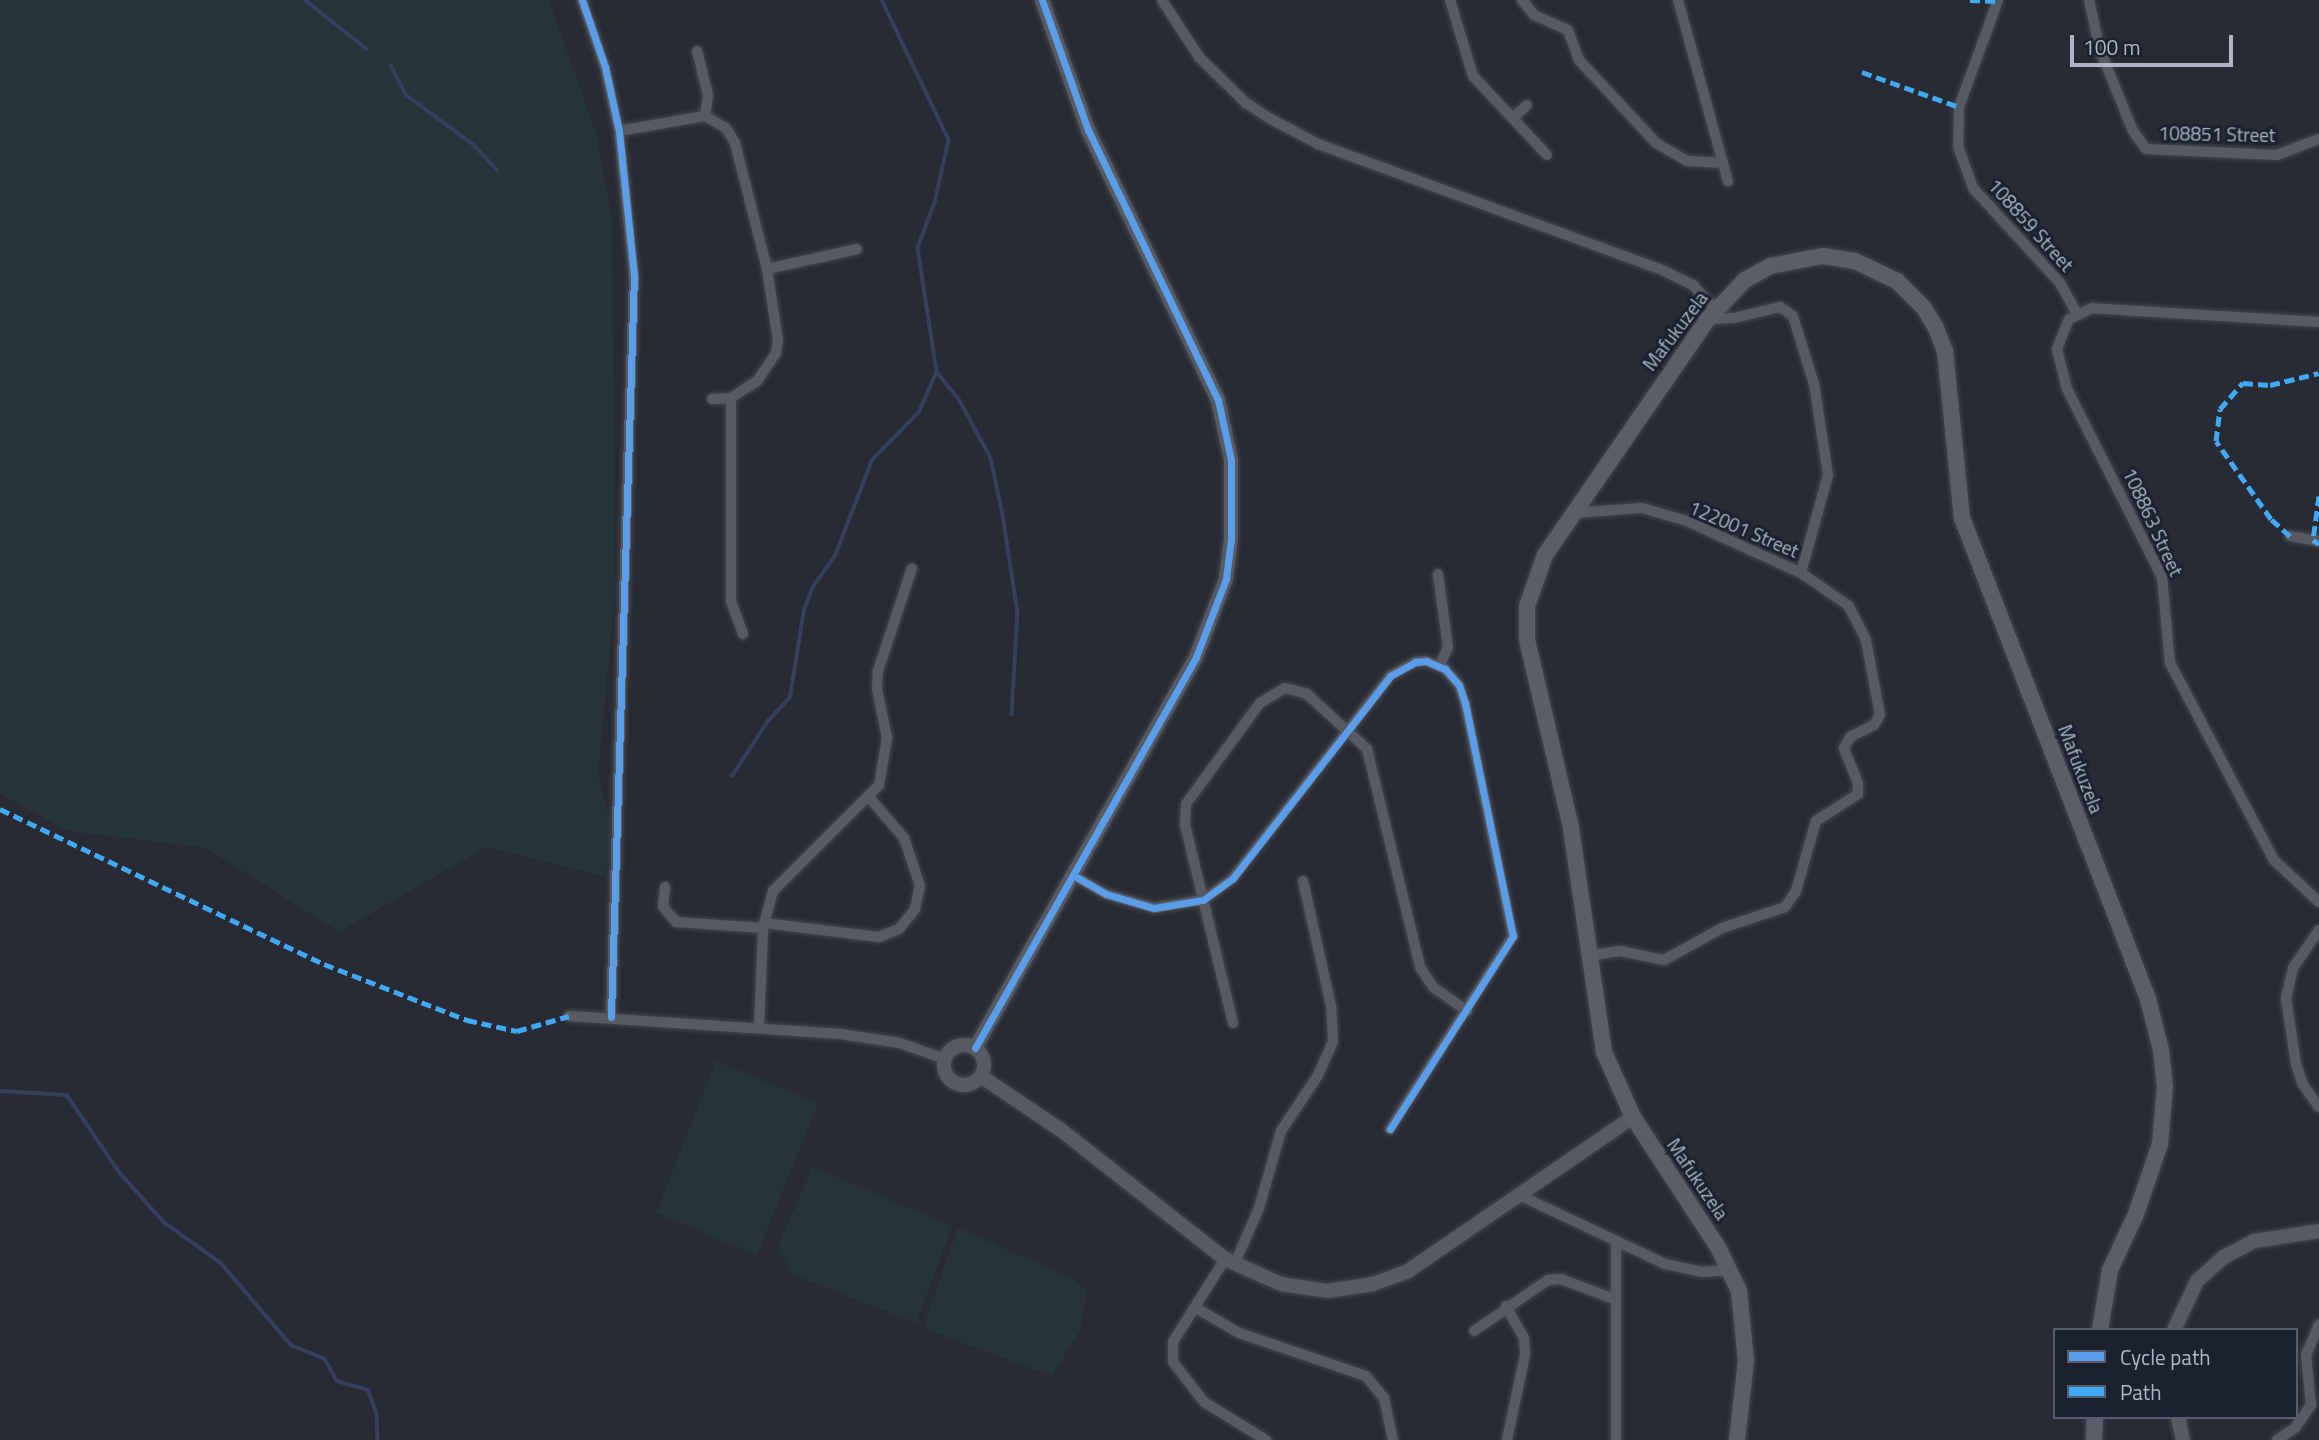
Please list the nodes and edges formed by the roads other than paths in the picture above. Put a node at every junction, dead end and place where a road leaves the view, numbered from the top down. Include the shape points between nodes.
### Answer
1 (582, 0) edge
2 (1042, 0) edge
3 (1161, 0) edge
4 (1450, 0) edge
5 (1522, 0) edge
6 (1678, 0) edge
7 (1998, 0) edge
8 (2089, 0) edge
9 (697, 51) dead end
10 (1527, 105) dead end
11 (705, 116) junction
12 (1513, 118) junction
13 (619, 131) junction
14 (2319, 139) edge
15 (1546, 155) dead end
16 (1723, 163) junction
17 (1728, 180) dead end
18 (857, 249) dead end
19 (767, 269) junction
20 (2076, 313) junction
21 (1712, 314) junction
22 (2319, 322) edge
23 (731, 398) junction
24 (712, 399) dead end
25 (1573, 513) junction
26 (2290, 536) dead end
27 (2319, 541) edge
28 (912, 568) dead end
29 (1801, 573) junction
30 (1438, 574) dead end
31 (743, 634) dead end
32 (1440, 666) junction
33 (1349, 729) junction
34 (870, 798) junction
35 (1073, 876) junction
36 (1303, 881) dead end
37 (665, 887) dead end
38 (1203, 900) junction
39 (2319, 902) edge
40 (764, 925) junction
41 (2319, 930) edge
42 (1588, 956) junction
43 (1467, 1011) junction
44 (569, 1016) dead end
45 (611, 1017) junction
46 (1233, 1023) dead end
47 (759, 1028) junction
48 (975, 1048) junction
49 (945, 1059) junction
50 (982, 1077) junction
51 (2319, 1107) edge
52 (1633, 1116) junction
53 (1390, 1129) dead end
54 (1519, 1195) junction
55 (2319, 1231) edge
56 (1616, 1242) junction
57 (1230, 1261) junction
58 (1731, 1270) junction
59 (1614, 1299) junction
60 (1506, 1306) junction
61 (1196, 1308) junction
62 (2319, 1325) edge
63 (2100, 1328) edge
64 (2175, 1328) edge
65 (1474, 1331) dead end
66 (2095, 1419) edge
67 (2178, 1419) edge
68 (1266, 1440) edge
69 (1393, 1440) edge
70 (1507, 1440) edge
71 (1616, 1440) edge
72 (1737, 1440) edge
73 (2094, 1440) edge
74 (2183, 1440) edge
75 (2277, 1440) edge

1 - 13 street via 605,67
2 - 35 street via 1088,130 1209,375 1224,426 1234,492 1226,579 1210,625
3 - 21 street via 1199,57 1246,103 1271,118 1318,144 1660,269 1693,285
4 - 12 street via 1473,76
5 - 16 street via 1534,15 1568,30 1580,60 1656,143 1680,159
6 - 16 street
7 - 20 street, 108859 Street via 1959,107 1958,146 1973,188 2060,283
8 - 14 street, 108851 Street via 2100,50 2133,131 2147,149 2277,155
9 - 11 street via 708,95
10 - 12 street
11 - 13 street
11 - 19 street via 726,128 735,143
12 - 15 street
13 - 45 street via 634,275
16 - 17 street
18 - 19 street
19 - 23 street via 779,325 776,353 757,380
20 - 22 street via 2092,308
20 - 39 street, 108863 Street via 2059,338 2061,372 2162,577 2170,663 2274,860
21 - 25 main road, Mafukuzela
21 - 29 street, 122001 Street via 1734,318 1780,307 1793,317 1814,384 1828,475
21 - 63 main road, Mafukuzela via 1745,280 1770,266 1823,256 1854,261 1884,273 1910,293 1924,308 1945,351 1962,518 2148,999 2161,1049 2165,1086 2160,1144 2136,1214 2110,1270
23 - 24 street
23 - 31 street via 731,601
25 - 29 street, 122001 Street via 1642,508 1687,522
25 - 42 main road, Mafukuzela via 1534,579 1527,606 1527,639 1570,822
26 - 27 street
28 - 34 street via 878,671 887,738 879,785
29 - 42 street via 1849,607 1866,640 1880,715 1844,748 1858,794 1816,821 1796,891 1785,907 1722,928 1664,960 1620,951
30 - 32 street via 1448,647
32 - 33 street via 1415,662 1396,670
32 - 43 street via 1459,685 1465,703 1513,924 1507,950
33 - 38 street via 1233,878
33 - 38 street via 1300,690 1277,690 1260,702 1186,804 1185,825
33 - 43 street via 1361,739 1371,764 1420,967 1433,987
34 - 40 street via 779,883
34 - 40 street via 904,838 920,886 915,909 899,929 879,937
35 - 38 street via 1106,894 1154,908
35 - 48 street
36 - 57 street via 1331,1006 1333,1041 1318,1075 1281,1131 1259,1208
37 - 40 street via 663,907 676,922
38 - 46 street
40 - 47 street
41 - 51 street via 2293,968 2286,998 2296,1064 2302,1083
42 - 52 main road, Mafukuzela via 1604,1052
43 - 53 street
44 - 45 street
45 - 47 street
47 - 49 street via 900,1043
48 - 49 street via 954,1048
48 - 50 street via 984,1058
49 - 50 street via 945,1071 956,1084 973,1084
50 - 57 street via 1061,1130
52 - 54 street
52 - 58 main road, Mafukuzela
54 - 56 street
54 - 57 street via 1408,1271 1373,1284 1306,1289 1281,1284
55 - 64 street via 2254,1241 2224,1256 2197,1280
56 - 58 street via 1683,1269
56 - 59 street
57 - 61 street
58 - 72 main road, Mafukuzela via 1745,1332
59 - 60 street via 1561,1279 1548,1280
59 - 71 street
60 - 65 street
60 - 70 street via 1524,1339 1525,1355
61 - 68 street via 1173,1342 1173,1362 1204,1402
61 - 69 street via 1239,1333 1366,1376 1384,1398
62 - 75 street via 2306,1354 2311,1405 2296,1427
66 - 73 main road
67 - 74 street

